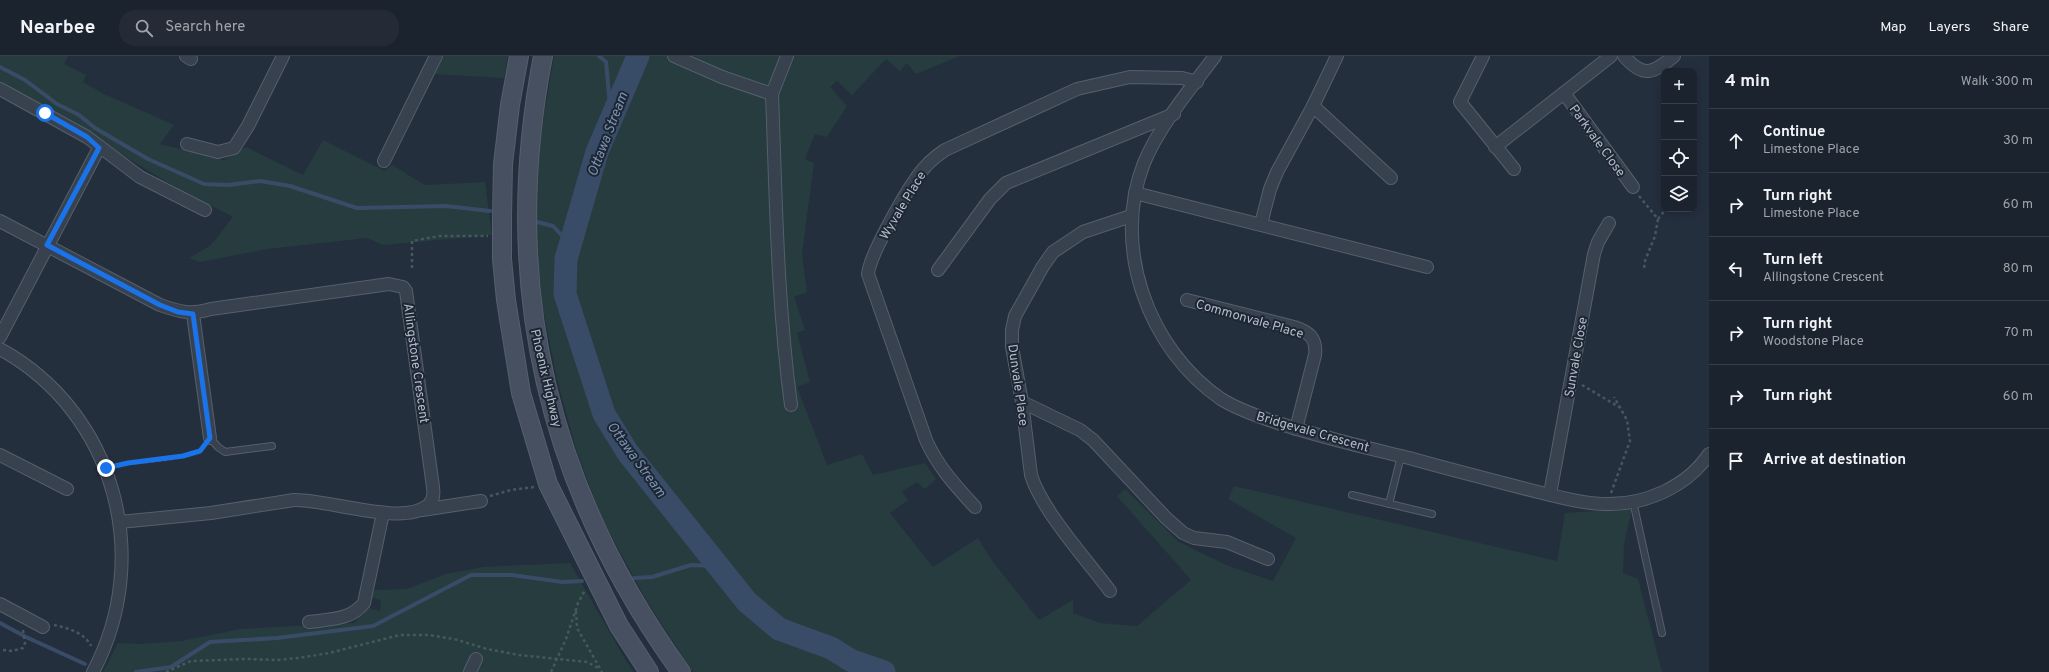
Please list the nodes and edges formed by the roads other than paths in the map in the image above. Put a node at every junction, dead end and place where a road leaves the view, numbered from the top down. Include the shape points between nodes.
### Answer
1 (283, 56) edge
2 (436, 56) edge
3 (519, 56) edge
4 (543, 56) edge
5 (674, 56) edge
6 (787, 56) edge
7 (1216, 56) edge
8 (1337, 56) edge
9 (1483, 56) edge
10 (1611, 56) edge
11 (1624, 56) edge
12 (1674, 56) edge
13 (1197, 82) junction
14 (0, 89) edge
15 (1564, 93) junction
16 (772, 94) junction
17 (1313, 106) junction
18 (1174, 114) junction
19 (187, 144) dead end
20 (1495, 147) junction
21 (99, 148) junction
22 (384, 161) dead end
23 (1514, 169) dead end
24 (1391, 178) dead end
25 (1633, 187) road end
26 (1135, 193) junction
27 (205, 210) dead end
28 (1131, 216) junction
29 (0, 221) edge
30 (1609, 223) dead end
31 (1261, 224) junction
32 (47, 245) junction
33 (1427, 267) dead end
34 (938, 270) dead end
35 (1187, 300) dead end
36 (193, 314) junction
37 (0, 337) edge
38 (0, 349) edge
39 (1022, 402) junction
40 (791, 405) dead end
41 (1296, 429) junction
42 (210, 438) joint
43 (272, 446) dead end
44 (1709, 454) edge
45 (0, 455) edge
46 (1401, 456) junction
47 (1705, 470) edge
48 (67, 489) dead end
49 (1550, 494) junction
50 (1352, 495) dead end
51 (1633, 501) junction
52 (481, 502) road end
53 (1389, 504) junction
54 (975, 507) dead end
55 (419, 511) junction
56 (383, 513) junction
57 (1432, 514) dead end
58 (120, 522) junction
59 (1268, 559) dead end
60 (1110, 591) dead end
61 (0, 604) edge
62 (309, 622) dead end
63 (42, 627) road end
64 (1662, 633) dead end
65 (476, 659) dead end
66 (92, 672) edge
67 (470, 672) edge
68 (649, 672) edge
69 (681, 672) edge

1 - 19 street via 248,126 234,148 218,152
2 - 22 street
3 - 68 main road, Phoenix Highway via 503,164 502,235 506,300 521,393 548,484 619,626
4 - 69 main road, Phoenix Highway via 529,141 526,219 531,305 544,377 558,431 592,520 638,608
5 - 16 street via 722,77
6 - 16 street
7 - 13 street, Bridgevale Crescent
8 - 17 street
9 - 20 street via 1460,102
10 - 15 street, Parkvale Close
11 - 12 street via 1634,67 1649,72
13 - 18 street, Bridgevale Crescent
13 - 54 street, Wyvale Place via 1182,78 1130,77 1077,89 946,150 930,162 915,180 872,256 868,274 926,440 935,459 950,480
14 - 21 street via 69,126
15 - 20 street, Parkvale Close
15 - 25 street, Parkvale Close
16 - 40 street via 782,339
17 - 24 street
17 - 31 street via 1277,172
18 - 26 street, Bridgevale Crescent via 1145,162
18 - 34 street via 1006,183 990,199
20 - 23 street
21 - 27 street via 140,177
21 - 32 street
26 - 28 street, Bridgevale Crescent
26 - 31 street
28 - 39 street, Dunvale Place via 1083,232 1053,252 1043,266 1020,306 1012,330 1012,347
28 - 41 street, Bridgevale Crescent via 1135,263 1144,299 1157,329 1177,358 1222,400
29 - 32 street, Allingstone Crescent
30 - 49 street, Sunvale Close via 1594,254
31 - 33 street
32 - 36 street, Allingstone Crescent via 160,305 178,312
32 - 37 street
35 - 41 street, Commonvale Place via 1306,330 1313,337 1315,355
36 - 42 street
36 - 55 street, Allingstone Crescent via 211,309 388,284 402,287 409,300 434,487 431,502
38 - 58 street via 40,375 78,416 106,468
39 - 59 street via 1080,430 1183,533 1194,538 1227,542
39 - 60 street, Dunvale Place via 1034,485
41 - 46 street, Bridgevale Crescent
42 - 43 lane via 225,452
44 - 47 street, Bridgevale Crescent
45 - 48 street
46 - 49 street, Bridgevale Crescent
46 - 53 lane
47 - 51 street, Bridgevale Crescent via 1663,492
49 - 51 street, Bridgevale Crescent via 1612,504
50 - 53 lane
51 - 64 lane
52 - 55 street
53 - 57 lane
55 - 56 street
56 - 58 street via 308,500 294,500 211,513
56 - 62 street via 364,603 358,611 348,616
58 - 66 street via 118,604 101,656
61 - 63 street
65 - 67 street

